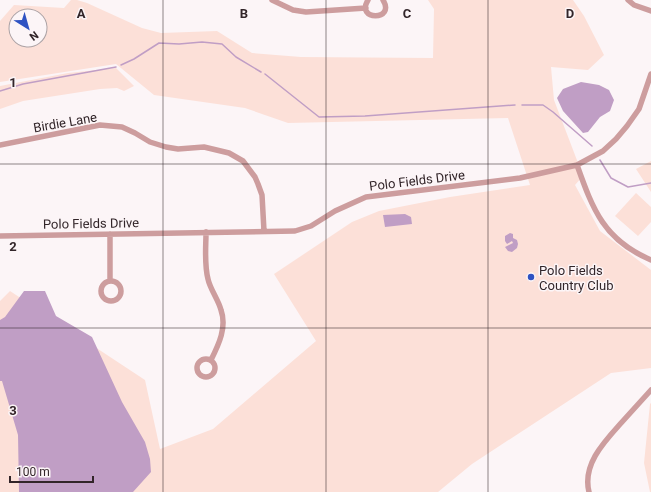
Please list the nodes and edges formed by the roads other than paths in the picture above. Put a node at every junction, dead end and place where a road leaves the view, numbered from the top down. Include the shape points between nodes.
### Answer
1 (272, 0) edge
2 (368, 0) edge
3 (383, 0) edge
4 (628, 0) edge
5 (366, 8) junction
6 (651, 11) edge
7 (651, 74) edge
8 (0, 145) edge
9 (577, 165) junction
10 (264, 231) junction
11 (206, 232) junction
12 (110, 234) junction
13 (0, 236) edge
14 (651, 260) edge
15 (110, 281) dead end
16 (211, 360) dead end
17 (651, 390) edge
18 (589, 492) edge

1 - 5 street via 293,10 306,12
2 - 5 street
3 - 5 street via 386,7 381,15 371,16
4 - 6 street
7 - 9 street, Polo Fields Drive via 640,109 627,126 603,151
8 - 10 street, Birdie Lane via 100,125 135,132 150,142 166,147 204,147 229,153 243,161 255,177 262,195
9 - 10 street, Polo Fields Drive via 520,178 366,197 341,207 311,226 295,231
9 - 14 street via 597,216 607,229 621,243
10 - 11 street, Polo Fields Drive
11 - 12 street, Polo Fields Drive
11 - 16 street via 208,279 222,310 224,325 221,339
12 - 13 street, Polo Fields Drive
12 - 15 street
17 - 18 street via 597,452 589,474

